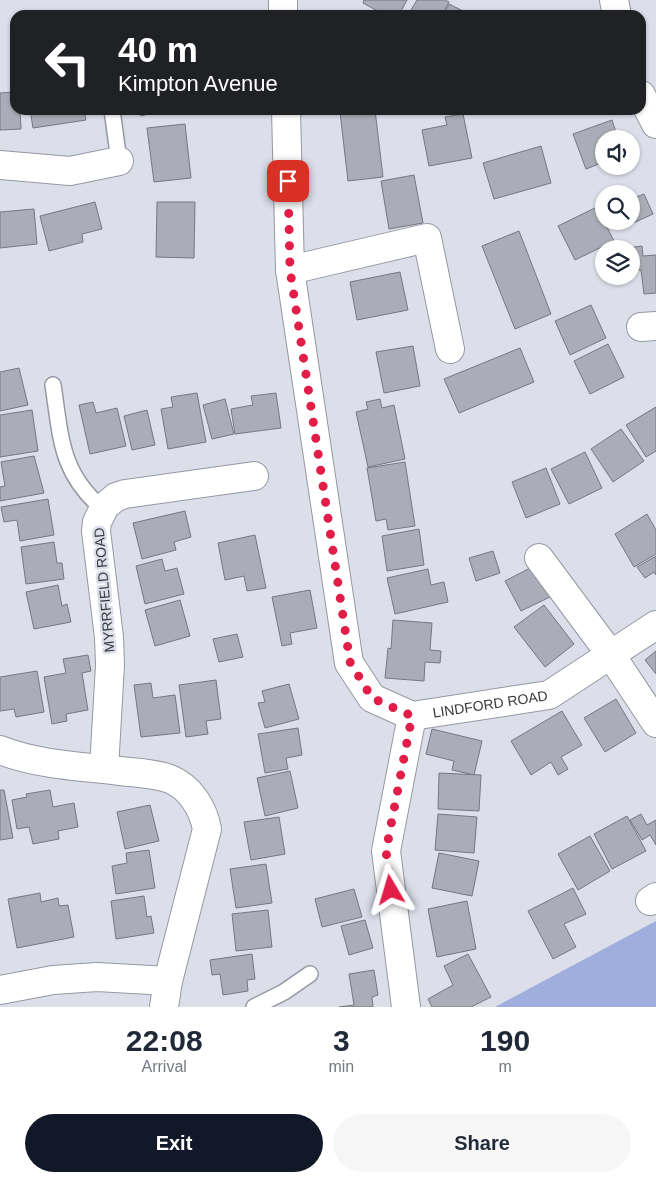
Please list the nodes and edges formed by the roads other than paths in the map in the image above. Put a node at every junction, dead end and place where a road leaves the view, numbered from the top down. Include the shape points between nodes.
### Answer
1 (646, 105) edge
2 (113, 115) edge
3 (286, 115) edge
4 (656, 124) edge
5 (119, 161) joint
6 (0, 165) edge
7 (290, 270) junction
8 (450, 349) dead end
9 (53, 385) dead end
10 (254, 476) dead end
11 (103, 508) junction
12 (539, 558) dead end
13 (656, 625) edge
14 (611, 655) junction
15 (412, 716) junction
16 (656, 723) edge
17 (0, 750) edge
18 (104, 769) junction
19 (310, 974) dead end
20 (168, 981) junction
21 (0, 990) edge
22 (164, 1007) edge
23 (254, 1007) edge
24 (406, 1007) edge

1 - 4 street
2 - 5 lane
3 - 7 street
5 - 6 street via 70,171
7 - 8 street via 427,238
7 - 15 street via 350,662 372,698
9 - 11 lane via 69,469 88,496
10 - 11 street, MYRRFIELD ROAD via 125,494
11 - 18 street, MYRRFIELD ROAD via 96,532 109,637 110,680
12 - 14 street
13 - 14 street, LINDFORD ROAD
14 - 15 street, LINDFORD ROAD via 549,695
14 - 16 street
15 - 24 street via 386,851
17 - 18 street via 42,762
18 - 20 street via 169,779 194,798 205,819 204,843
19 - 23 lane
20 - 21 street via 89,977
20 - 22 street

